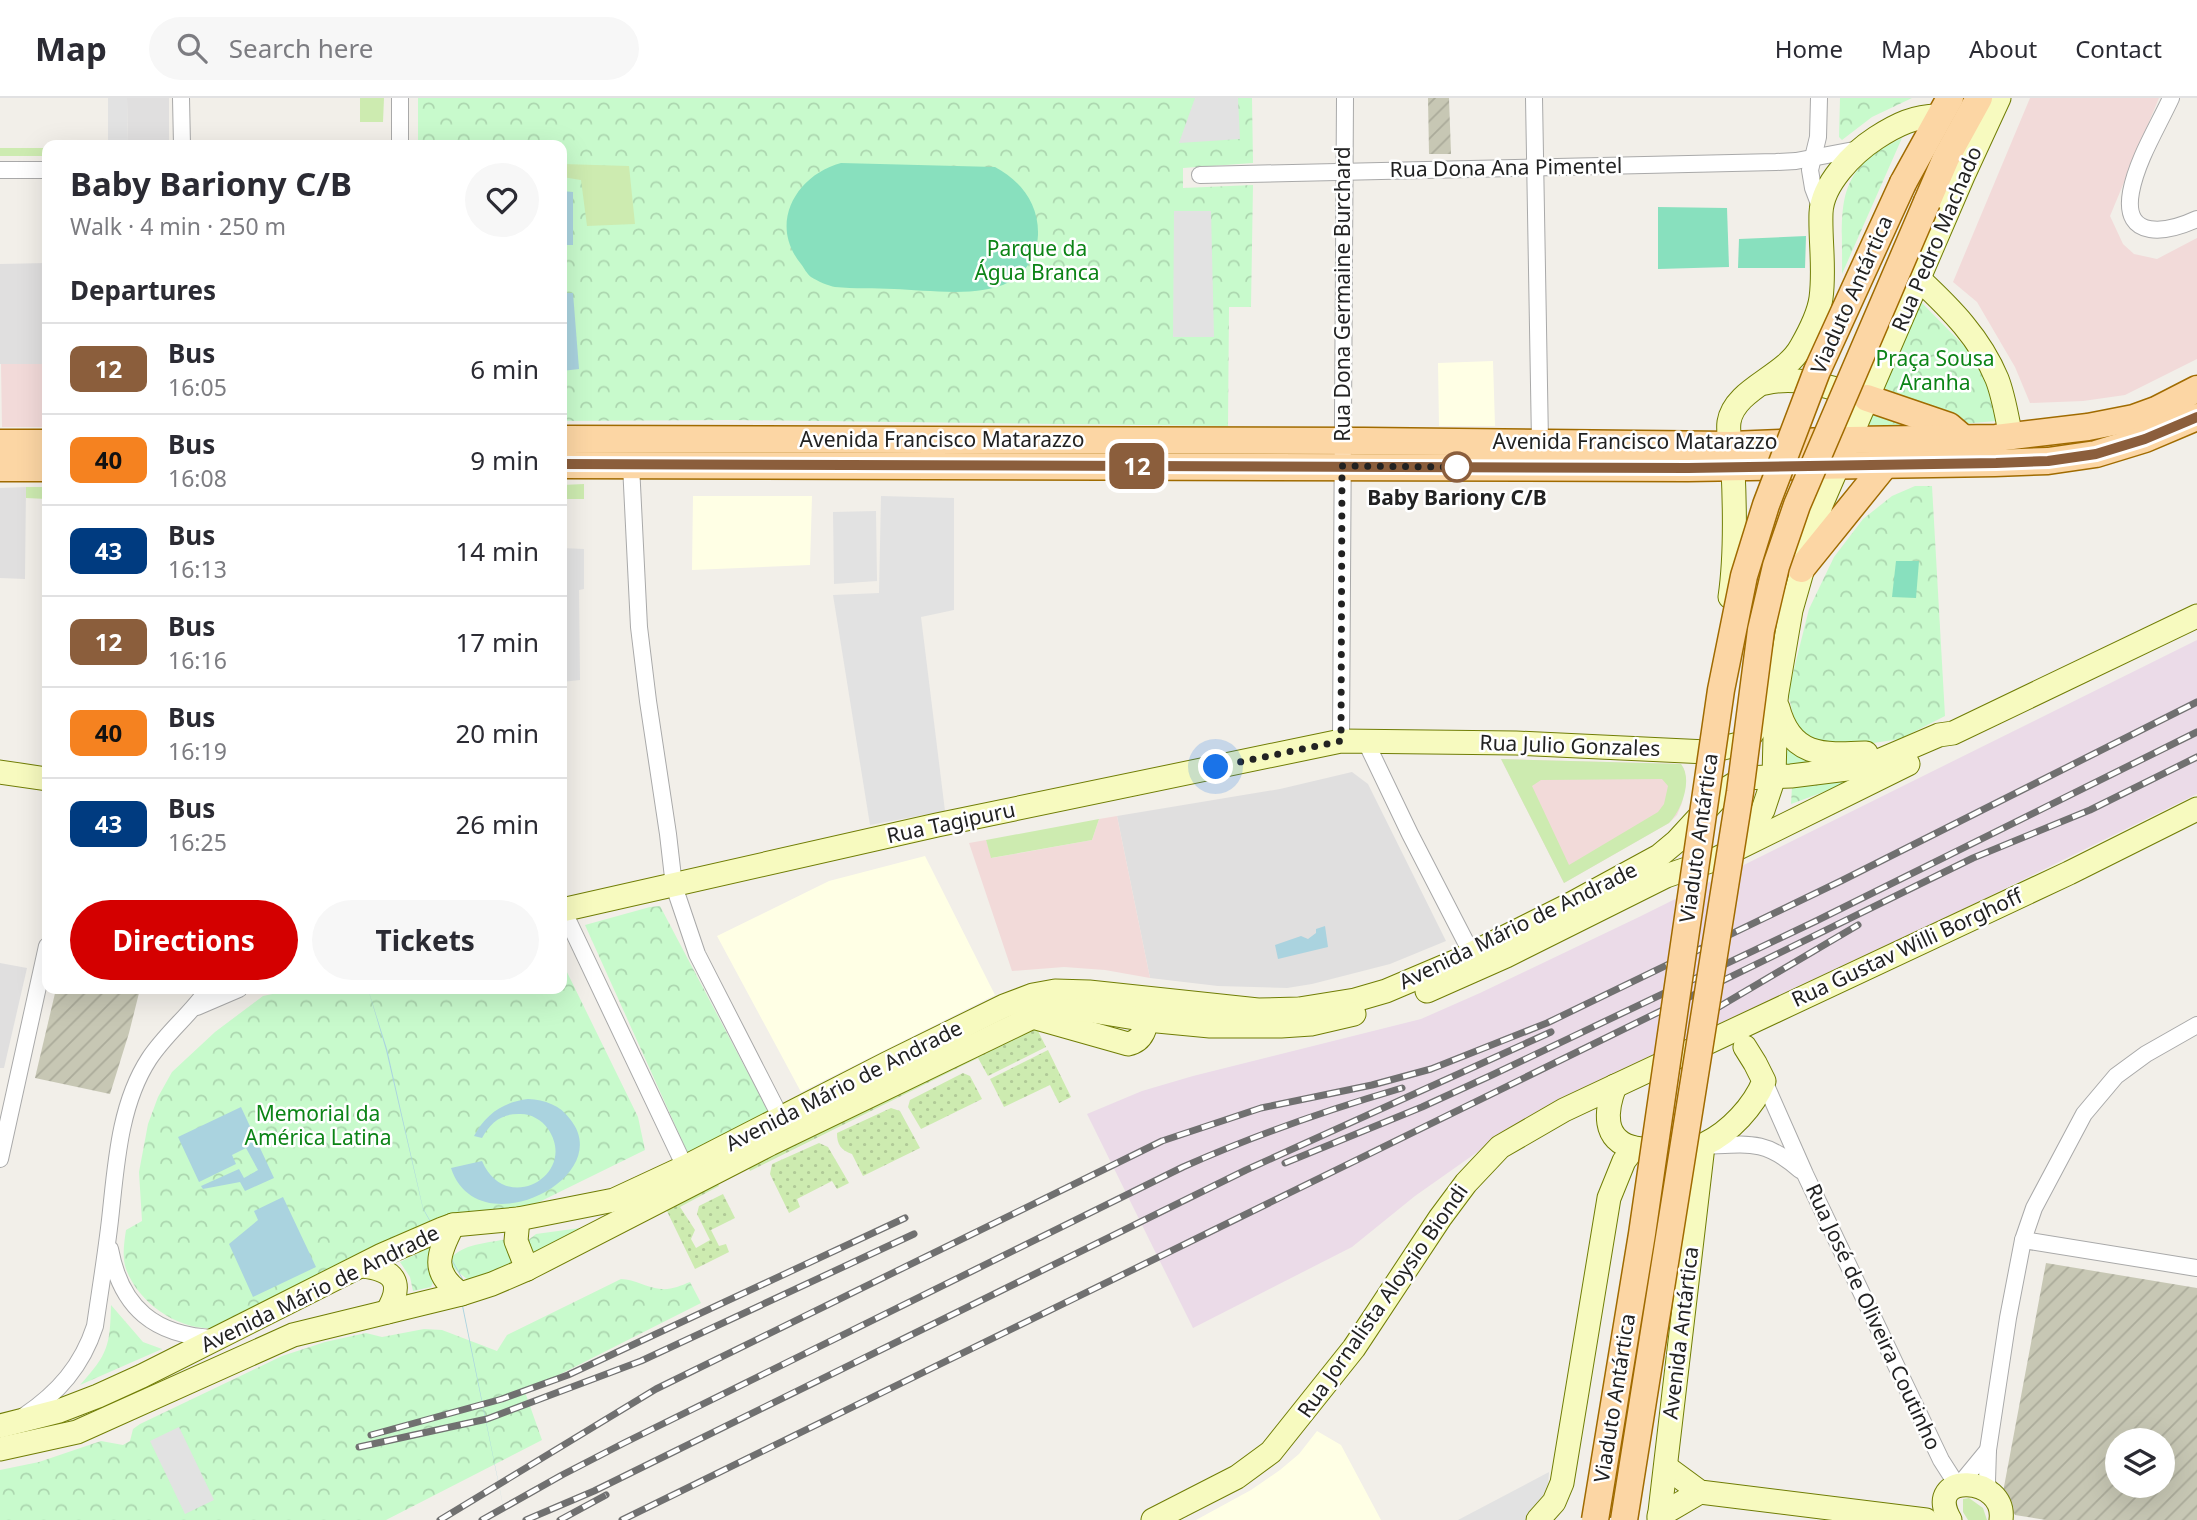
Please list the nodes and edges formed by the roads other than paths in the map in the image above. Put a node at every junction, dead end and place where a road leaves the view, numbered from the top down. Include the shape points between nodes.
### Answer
1 (181, 98) edge
2 (400, 98) edge
3 (1345, 98) edge
4 (1534, 98) edge
5 (1819, 98) edge
6 (1979, 98) edge
7 (1999, 98) edge
8 (2171, 98) edge
9 (1945, 107) edge
10 (182, 140) edge
11 (400, 140) edge
12 (1859, 149) junction
13 (1812, 157) junction
14 (1536, 167) junction
15 (0, 170) edge
16 (42, 170) edge
17 (1344, 171) junction
18 (1200, 175) dead end
19 (1821, 209) junction
20 (2197, 219) edge
21 (1920, 280) junction
22 (1821, 301) junction
23 (1886, 355) junction
24 (1759, 384) junction
25 (2197, 389) edge
26 (1867, 398) junction
27 (2197, 417) edge
28 (2011, 437) junction
29 (567, 439) edge
30 (1964, 439) junction
31 (1849, 440) junction
32 (1540, 442) junction
33 (0, 443) edge
34 (42, 443) edge
35 (1343, 454) junction
36 (1732, 456) junction
37 (567, 464) edge
38 (631, 465) junction
39 (1885, 465) junction
40 (1838, 466) junction
41 (0, 468) edge
42 (42, 468) edge
43 (1801, 569) junction
44 (2197, 616) edge
45 (1776, 698) junction
46 (1953, 733) junction
47 (1365, 740) junction
48 (1341, 741) junction
49 (1903, 751) junction
50 (1707, 752) junction
51 (0, 772) edge
52 (1774, 777) junction
53 (42, 778) edge
54 (2197, 808) edge
55 (1692, 825) junction
56 (1666, 876) junction
57 (674, 887) junction
58 (567, 909) edge
59 (567, 918) edge
60 (1476, 961) junction
61 (42, 969) edge
62 (205, 994) edge
63 (227, 994) edge
64 (195, 1008) junction
65 (1149, 1009) junction
66 (1771, 1011) junction
67 (2197, 1025) edge
68 (1745, 1047) junction
69 (1681, 1055) junction
70 (1763, 1081) junction
71 (1615, 1086) junction
72 (780, 1118) junction
73 (1703, 1146) junction
74 (1634, 1148) junction
75 (0, 1158) edge
76 (685, 1167) junction
77 (1805, 1174) junction
78 (518, 1219) junction
79 (453, 1225) junction
80 (108, 1232) junction
81 (2023, 1240) junction
82 (363, 1266) junction
83 (2197, 1268) edge
84 (527, 1269) junction
85 (461, 1294) junction
86 (387, 1312) junction
87 (217, 1339) junction
88 (5, 1426) edge
89 (0, 1449) edge
90 (1989, 1450) junction
91 (1666, 1467) junction
92 (1700, 1492) junction
93 (1989, 1492) junction
94 (1942, 1504) edge
95 (1659, 1518) edge
96 (2005, 1518) edge
97 (1153, 1520) edge
98 (1538, 1520) edge
99 (1595, 1520) edge
100 (1624, 1520) edge

1 - 10 street
2 - 11 street
3 - 17 street, Rua Dona Germaine Burchard
4 - 14 street
5 - 13 street via 1818,137
6 - 100 main road, Viaduto Antártica, bridge via 1946,158 1797,505 1776,566 1761,630 1740,792
7 - 21 street, Rua Pedro Machado
8 - 20 street via 2136,174 2129,205 2135,222 2149,230 2176,229
9 - 12 street via 1906,121
9 - 99 main road, Viaduto Antártica, bridge via 1903,183 1817,371 1766,505 1741,587 1721,690 1642,1234
12 - 13 street, Rua Dona Ana Pimentel
12 - 19 street via 1839,172
13 - 14 street, Rua Dona Ana Pimentel
13 - 19 street via 1813,188
14 - 17 street, Rua Dona Ana Pimentel
14 - 32 street
15 - 16 street
17 - 18 street, Rua Dona Ana Pimentel
17 - 35 street, Rua Dona Germaine Burchard
19 - 22 street
21 - 23 street, Rua Pedro Machado
21 - 28 street via 1978,342 1997,379
22 - 23 street via 1827,343 1842,361 1863,366
22 - 24 street via 1790,362
23 - 26 street, Rua Pedro Machado
24 - 26 street via 1790,378
24 - 36 street via 1738,403 1730,419
25 - 28 main road, Avenida Francisco Matarazzo via 2134,418
26 - 30 main road via 1949,426
26 - 31 street, Rua Pedro Machado
27 - 39 main road, Avenida Francisco Matarazzo via 2096,454 2048,461
28 - 30 main road, Avenida Francisco Matarazzo
29 - 35 main road, Avenida Francisco Matarazzo
30 - 31 main road, Avenida Francisco Matarazzo
31 - 36 main road, Avenida Francisco Matarazzo
31 - 40 street, Rua Pedro Machado
32 - 35 main road, Avenida Francisco Matarazzo
32 - 36 main road, Avenida Francisco Matarazzo
33 - 34 main road
35 - 36 main road, Avenida Francisco Matarazzo
35 - 38 main road, Avenida Francisco Matarazzo
35 - 48 street, Rua Dona Germaine Burchard
36 - 40 main road, Avenida Francisco Matarazzo
36 - 50 street via 1733,577
37 - 38 main road, Avenida Francisco Matarazzo
38 - 57 street via 639,627
39 - 40 main road, Avenida Francisco Matarazzo
39 - 43 main road
40 - 43 street, Rua Pedro Machado
41 - 42 main road
43 - 45 street, Rua Pedro Machado
44 - 46 street, Avenida Mário de Andrade
45 - 49 street via 1793,740 1816,753
45 - 50 street, Rua Julio Gonzales via 1751,735 1739,744
45 - 52 street, Rua Pedro Machado
46 - 49 street, Avenida Mário de Andrade
46 - 56 street, Avenida Mário de Andrade via 1926,755 1716,859
47 - 48 street, Rua Julio Gonzales
47 - 50 street, Rua Julio Gonzales
47 - 60 street
48 - 57 street, Rua Tagipuru via 937,825
49 - 52 street, Avenida Mário de Andrade via 1855,768
50 - 55 street
51 - 53 street
52 - 55 street, Avenida Mário de Andrade via 1753,776 1735,782
52 - 56 street, Rua Pedro Machado via 1756,822
54 - 66 street, Rua Gustav Willi Borghoff via 2069,873
55 - 60 street, Avenida Mário de Andrade via 1659,856
56 - 60 street, Avenida Mário de Andrade
57 - 58 street, Rua Tagipuru
57 - 72 street via 697,954
59 - 76 street
60 - 65 street, Avenida Mário de Andrade via 1413,997 1311,1024 1210,1026
61 - 75 street
62 - 64 street
63 - 64 street
64 - 80 street via 155,1052 137,1082 127,1109
65 - 72 street, Avenida Mário de Andrade via 1089,992 1033,995
65 - 84 street, Avenida Mário de Andrade via 1140,1039 1128,1044 1033,1017 770,1144
66 - 68 street
66 - 69 street, Rua Gustav Willi Borghoff
67 - 81 street via 2116,1076 2084,1114 2047,1181
68 - 69 street
68 - 70 street
69 - 71 street, Rua Gustav Willi Borghoff
70 - 73 street via 1735,1121
70 - 77 street, Rua José de Oliveira Coutinho
71 - 74 street via 1607,1120 1620,1141
71 - 97 street, Rua Jornalista Aloysio Biondi via 1500,1147 1440,1217 1354,1348 1271,1452 1237,1477
72 - 76 street, Avenida Mário de Andrade
73 - 74 street
73 - 77 street, Rua José de Oliveira Coutinho via 1763,1146
73 - 91 street, Avenida Antártica
74 - 98 street via 1609,1198 1568,1460 1553,1502
76 - 78 street, Avenida Mário de Andrade via 610,1202
77 - 94 street, Rua José de Oliveira Coutinho via 1941,1461
78 - 79 street, Avenida Mário de Andrade
78 - 84 street via 516,1241
79 - 82 street, Avenida Mário de Andrade
79 - 85 street via 441,1250 440,1271
80 - 87 street via 117,1275 147,1319 190,1337
80 - 88 street via 95,1326 80,1363 40,1405
81 - 83 street
81 - 90 street
82 - 86 street via 380,1268 392,1276 396,1294
82 - 87 street, Avenida Mário de Andrade
84 - 85 street, Avenida Mário de Andrade
85 - 86 street, Avenida Mário de Andrade
86 - 89 street, Avenida Mário de Andrade via 267,1345 77,1432
87 - 88 street, Avenida Mário de Andrade via 98,1396
90 - 93 street
90 - 94 street
91 - 92 street
91 - 95 street, Avenida Antártica
92 - 94 street
92 - 95 street
93 - 94 street via 1979,1486
93 - 96 street

